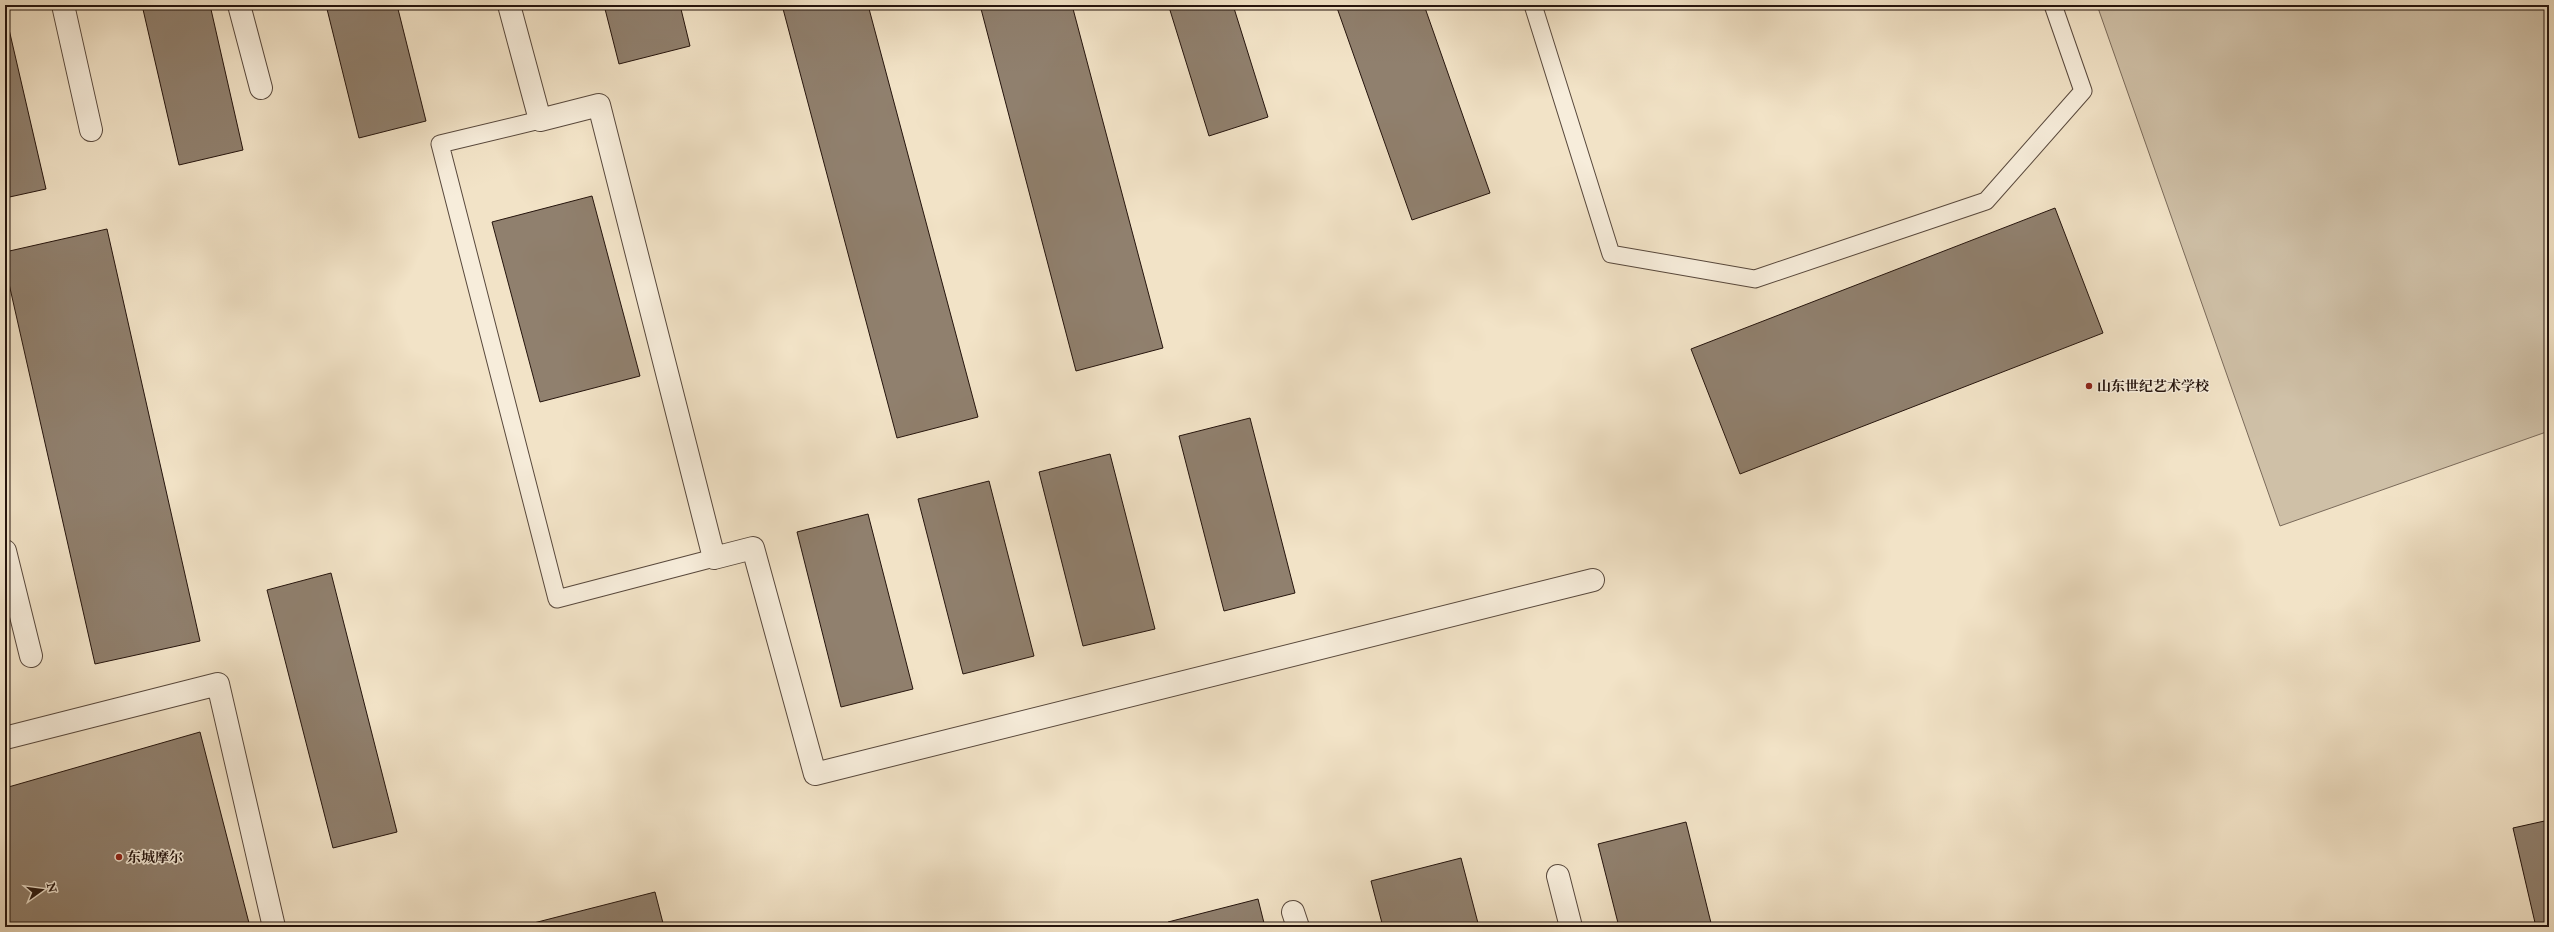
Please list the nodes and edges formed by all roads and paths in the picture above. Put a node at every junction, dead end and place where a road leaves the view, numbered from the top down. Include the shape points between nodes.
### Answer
1 (63, 5) edge
2 (239, 5) edge
3 (509, 5) edge
4 (1533, 5) edge
5 (2053, 5) edge
6 (261, 88) dead end
7 (540, 120) junction
8 (91, 130) dead end
9 (5, 551) edge
10 (714, 558) junction
11 (1593, 580) dead end
12 (31, 656) dead end
13 (5, 738) edge
14 (1558, 876) dead end
15 (274, 927) edge
16 (1571, 927) edge

1 - 8 street
2 - 6 street
3 - 7 street
4 - 5 lane via 1611,254 1755,279 1986,201 2082,91
7 - 10 street via 599,105
7 - 10 lane via 440,144 557,598
9 - 12 street
10 - 11 street via 753,548 815,774
13 - 15 street via 218,684
14 - 16 street

